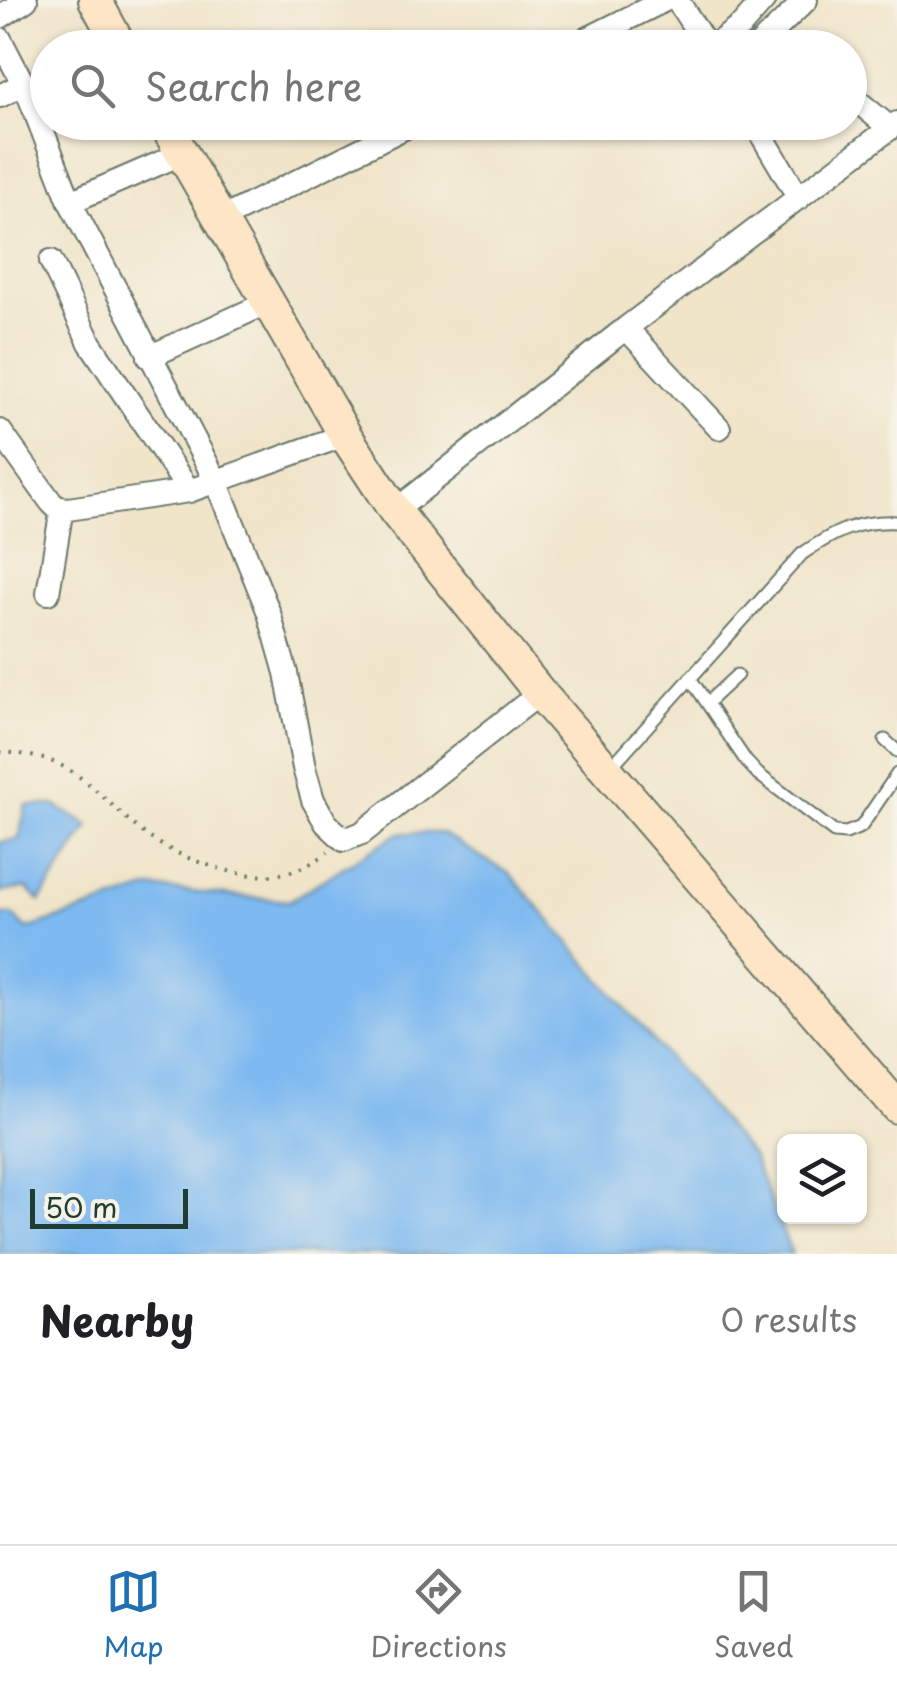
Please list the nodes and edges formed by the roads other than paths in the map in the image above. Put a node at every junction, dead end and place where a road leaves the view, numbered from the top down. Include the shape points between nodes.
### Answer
1 (26, 0) edge
2 (95, 0) edge
3 (666, 0) edge
4 (677, 0) edge
5 (764, 0) edge
6 (806, 0) edge
7 (0, 16) edge
8 (112, 30) edge
9 (605, 30) edge
10 (697, 30) edge
11 (735, 30) edge
12 (782, 30) edge
13 (0, 39) edge
14 (23, 84) junction
15 (0, 96) edge
16 (30, 102) edge
17 (867, 107) edge
18 (894, 126) edge
19 (45, 140) edge
20 (174, 140) edge
21 (380, 140) edge
22 (765, 140) edge
23 (181, 154) junction
24 (799, 198) junction
25 (70, 202) junction
26 (219, 220) junction
27 (50, 260) dead end
28 (267, 303) junction
29 (626, 328) junction
30 (149, 357) junction
31 (719, 428) dead end
32 (0, 431) edge
33 (345, 436) junction
34 (216, 481) junction
35 (190, 490) junction
36 (62, 508) junction
37 (395, 511) junction
38 (897, 522) edge
39 (48, 593) dead end
40 (737, 674) dead end
41 (690, 678) junction
42 (540, 692) junction
43 (707, 703) junction
44 (885, 740) dead end
45 (897, 750) edge
46 (607, 772) junction
47 (897, 774) edge
48 (897, 1108) edge

1 - 7 street
2 - 8 main road
3 - 9 street
4 - 10 street
5 - 11 street
6 - 12 street
13 - 14 street
14 - 15 street
14 - 16 street
17 - 18 street
18 - 24 street
19 - 25 street
20 - 23 main road
21 - 26 street
22 - 24 street
23 - 25 street
23 - 26 main road
24 - 29 street
25 - 30 street
26 - 28 main road
27 - 35 street via 90,343
28 - 30 street
28 - 33 main road
29 - 31 street
29 - 37 street
30 - 34 street
32 - 36 street
33 - 34 street
33 - 37 main road
34 - 35 street
34 - 42 street via 269,613 313,800 344,840 362,833
35 - 36 street
36 - 39 street
37 - 42 main road
38 - 41 lane via 858,524 802,554
40 - 43 lane
41 - 43 lane
41 - 46 lane
42 - 46 main road
43 - 47 lane via 758,774 834,832 861,828
44 - 45 lane
46 - 48 main road

